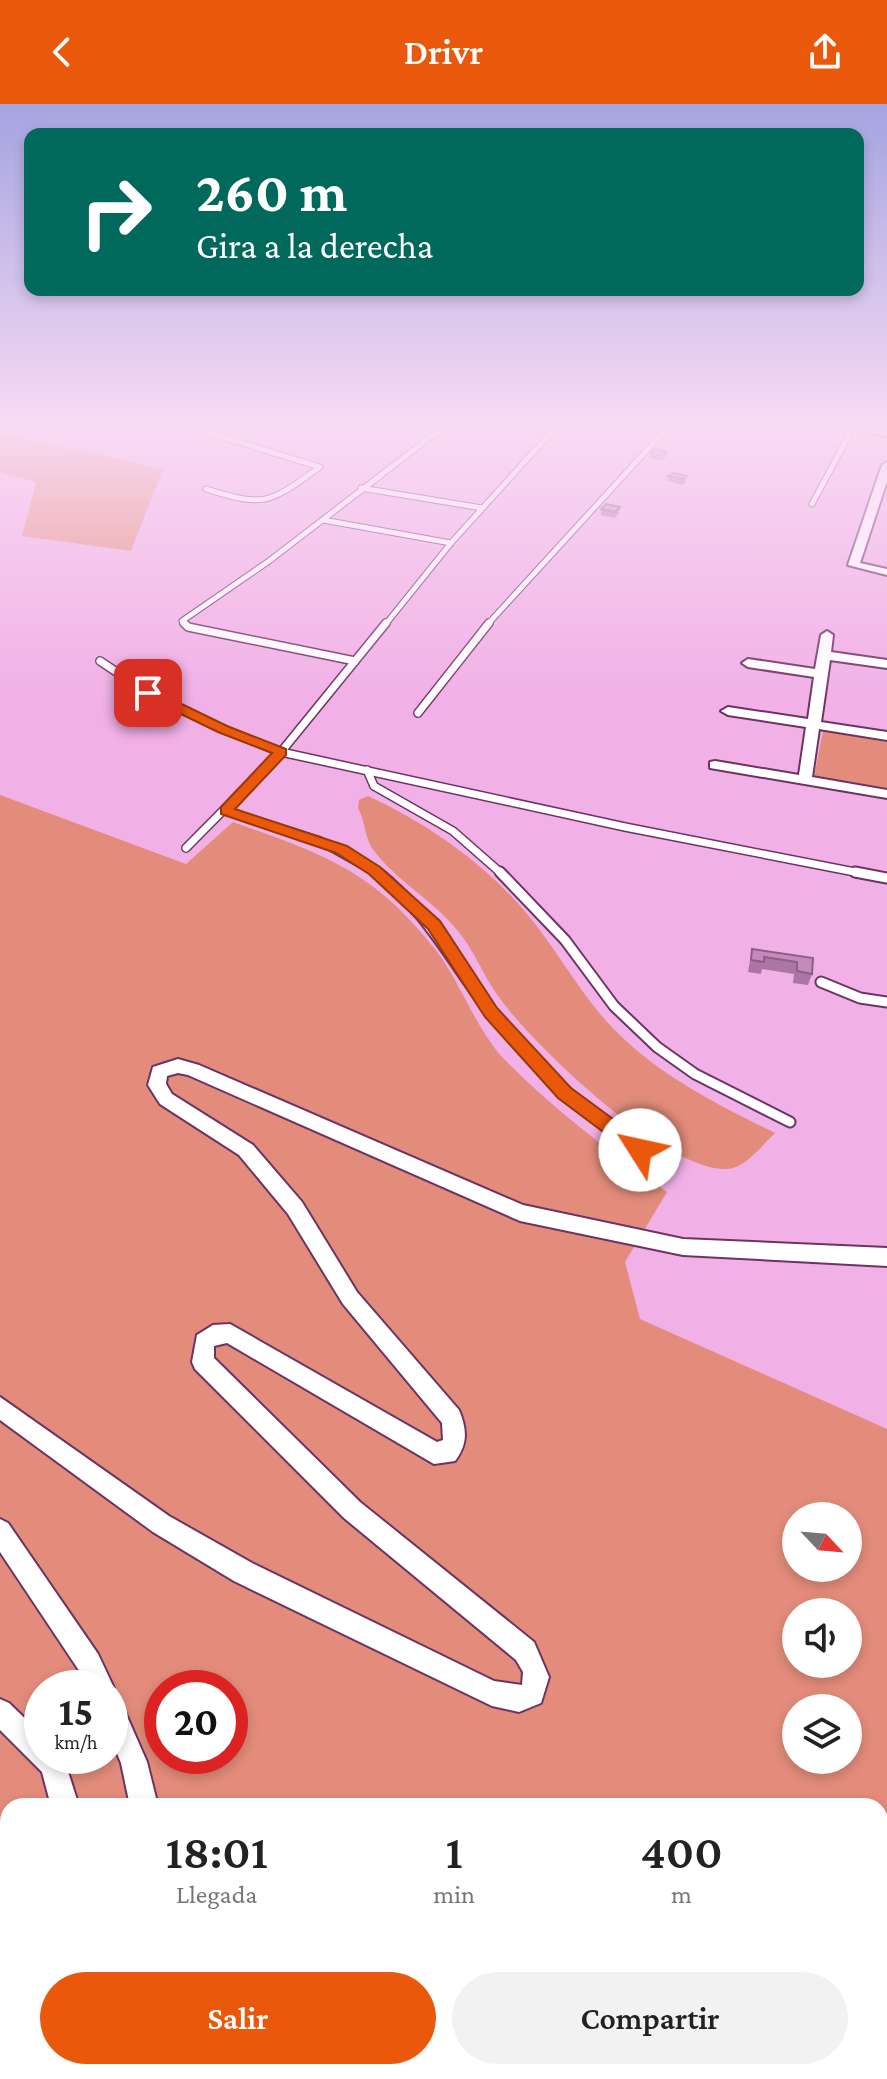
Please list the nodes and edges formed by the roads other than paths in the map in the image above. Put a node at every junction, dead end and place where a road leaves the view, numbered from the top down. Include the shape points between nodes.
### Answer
1 (473, 518) edge
2 (583, 518) edge
3 (875, 518) edge
4 (323, 520) joint
5 (451, 543) junction
6 (887, 572) edge
7 (827, 635) dead end
8 (824, 655) junction
9 (100, 661) dead end
10 (355, 661) junction
11 (748, 663) dead end
12 (887, 664) edge
13 (821, 674) junction
14 (728, 711) dead end
15 (418, 713) dead end
16 (812, 724) junction
17 (887, 736) edge
18 (281, 752) junction
19 (715, 765) dead end
20 (367, 770) junction
21 (805, 780) junction
22 (887, 794) edge
23 (226, 811) junction
24 (186, 848) dead end
25 (887, 878) edge
26 (821, 982) dead end
27 (887, 1002) edge
28 (790, 1122) dead end
29 (640, 1150) dead end
30 (887, 1257) edge
31 (0, 1407) edge
32 (0, 1531) edge
33 (92, 1670) edge
34 (0, 1712) edge
35 (24, 1736) edge
36 (128, 1748) edge
37 (56, 1774) edge
38 (63, 1798) edge
39 (142, 1798) edge

1 - 5 lane
2 - 15 lane via 518,587
3 - 6 street via 854,565
4 - 5 lane
4 - 10 lane via 182,624
5 - 10 lane
7 - 8 street
8 - 12 street
8 - 13 street
9 - 18 lane via 148,693
10 - 18 lane
11 - 13 street
13 - 16 street
14 - 16 street
16 - 17 street
16 - 21 street
18 - 20 lane
18 - 23 lane
19 - 21 street
20 - 25 lane
20 - 28 lane via 374,786 453,831 492,863 565,940 614,1006 657,1047 695,1074
21 - 22 street
23 - 24 lane
23 - 29 lane via 341,850 374,870 434,925 491,1012 565,1093
26 - 27 lane via 860,998
30 - 31 street via 683,1247 572,1226 490,1203 193,1070 178,1066 159,1072 157,1085 166,1099 246,1150 295,1208 350,1298 451,1417 454,1446 447,1453 434,1453 230,1333 213,1334 204,1342 203,1362 352,1510 525,1651 536,1668 537,1683 532,1694 519,1699 492,1693 243,1572 161,1524
32 - 33 street
34 - 35 street
36 - 39 street
37 - 38 street

